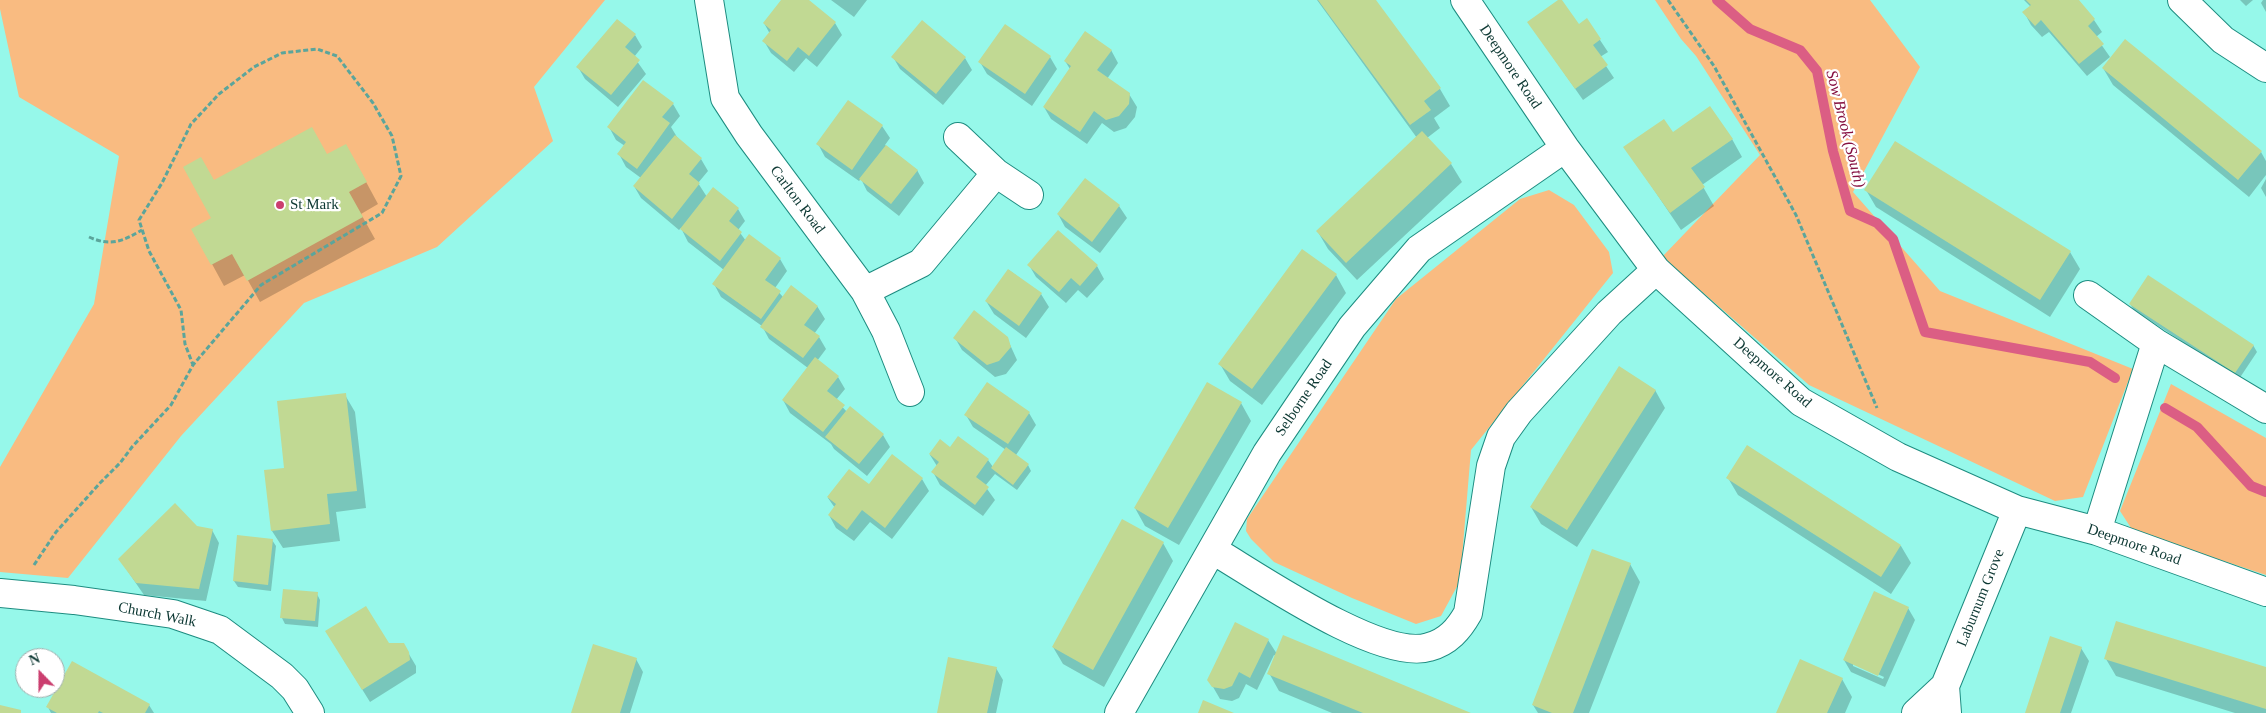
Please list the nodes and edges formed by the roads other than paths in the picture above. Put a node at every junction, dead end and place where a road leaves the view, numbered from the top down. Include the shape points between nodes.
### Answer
1 (709, 0) edge
2 (1466, 0) edge
3 (2182, 0) edge
4 (2266, 68) edge
5 (958, 137) dead end
6 (1565, 148) junction
7 (996, 173) junction
8 (1029, 195) dead end
9 (1656, 270) junction
10 (865, 290) junction
11 (2088, 295) dead end
12 (2156, 343) junction
13 (910, 392) dead end
14 (2266, 409) edge
15 (2017, 510) junction
16 (2097, 531) junction
17 (1213, 550) junction
18 (2266, 592) edge
19 (5, 593) edge
20 (1945, 686) junction
21 (310, 713) edge
22 (1119, 713) edge
23 (1916, 713) edge
24 (1947, 713) edge

1 - 10 street, Carlton Road via 725,98
2 - 6 street, Deepmore Road
3 - 4 street via 2223,40
5 - 7 street
6 - 9 street, Deepmore Road
6 - 17 street, Selborne Road via 1420,249 1352,326 1267,453
7 - 8 street
7 - 10 street via 921,263
9 - 15 street, Deepmore Road via 1801,402 1898,457
9 - 17 street via 1610,313 1518,412 1502,437 1491,466 1468,613 1448,638 1429,648 1404,649 1340,626
10 - 13 street, Carlton Road via 886,331
11 - 12 street
12 - 14 street
12 - 16 street
15 - 16 street, Deepmore Road
15 - 20 street, Laburnum Grove
16 - 18 street, Deepmore Road
17 - 22 street, Selborne Road
19 - 21 street, Church Walk via 173,614 220,630 282,676
20 - 23 street, Laburnum Grove
20 - 24 street, Laburnum Grove

